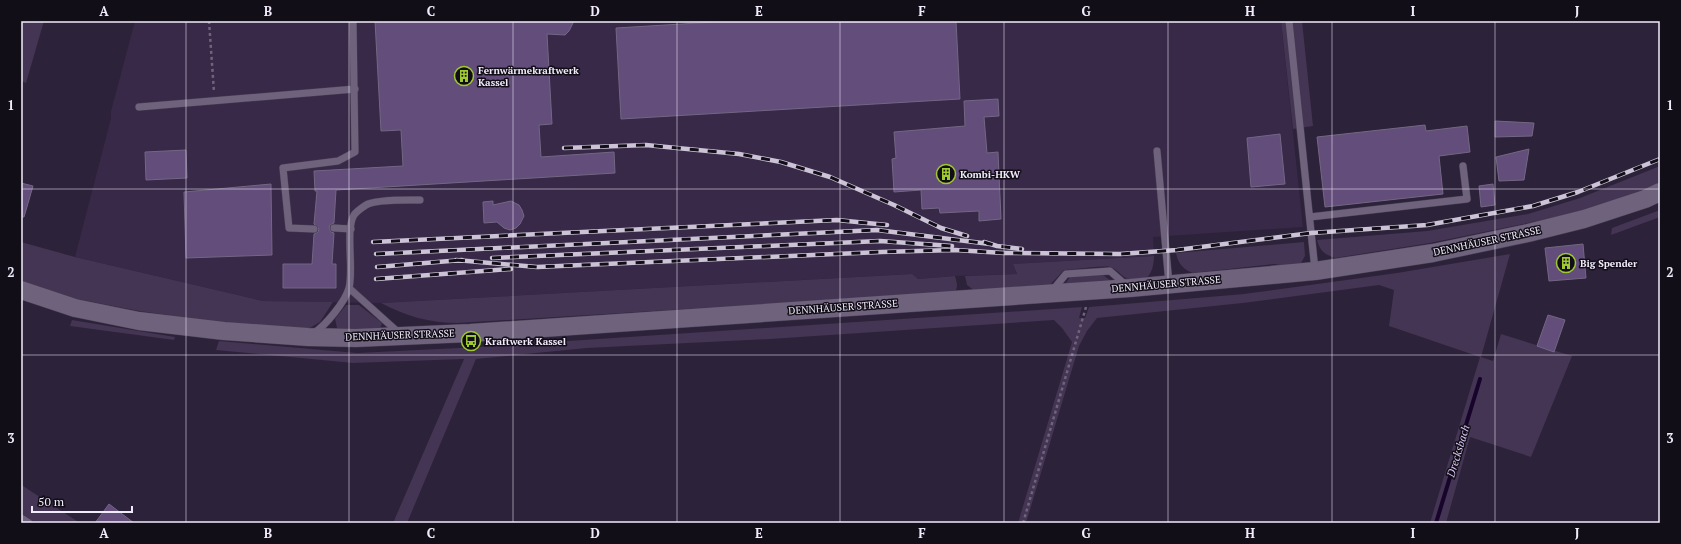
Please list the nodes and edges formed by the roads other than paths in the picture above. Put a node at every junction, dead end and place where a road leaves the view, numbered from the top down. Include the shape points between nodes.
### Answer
1 (353, 21) edge
2 (1289, 21) edge
3 (355, 89) junction
4 (139, 106) dead end
5 (1157, 151) dead end
6 (1463, 166) dead end
7 (1660, 192) edge
8 (420, 200) dead end
9 (1310, 217) junction
10 (334, 228) dead end
11 (351, 228) junction
12 (314, 229) dead end
13 (1315, 270) junction
14 (1169, 285) junction
15 (349, 288) junction
16 (1130, 288) junction
17 (21, 290) edge
18 (1049, 293) junction
19 (308, 337) junction
20 (403, 337) junction
21 (21, 518) edge
22 (29, 523) edge

1 - 3 lane
2 - 9 lane
3 - 4 lane
3 - 12 lane via 355,152 338,161 283,168 289,228
5 - 14 lane
6 - 9 lane via 1467,199
7 - 13 street, DENNHÄUSER STRASSE via 1584,219 1528,233 1432,253
8 - 11 lane via 367,204 354,215
9 - 13 lane
10 - 11 lane
11 - 15 lane
13 - 14 street, DENNHÄUSER STRASSE
14 - 16 street, DENNHÄUSER STRASSE
15 - 19 lane via 325,325
15 - 20 lane
16 - 18 street, DENNHÄUSER STRASSE
16 - 18 lane via 1110,271 1066,274
17 - 19 street, DENNHÄUSER STRASSE via 75,308 138,320 224,331
18 - 20 street, DENNHÄUSER STRASSE
19 - 20 street, DENNHÄUSER STRASSE
21 - 22 lane

